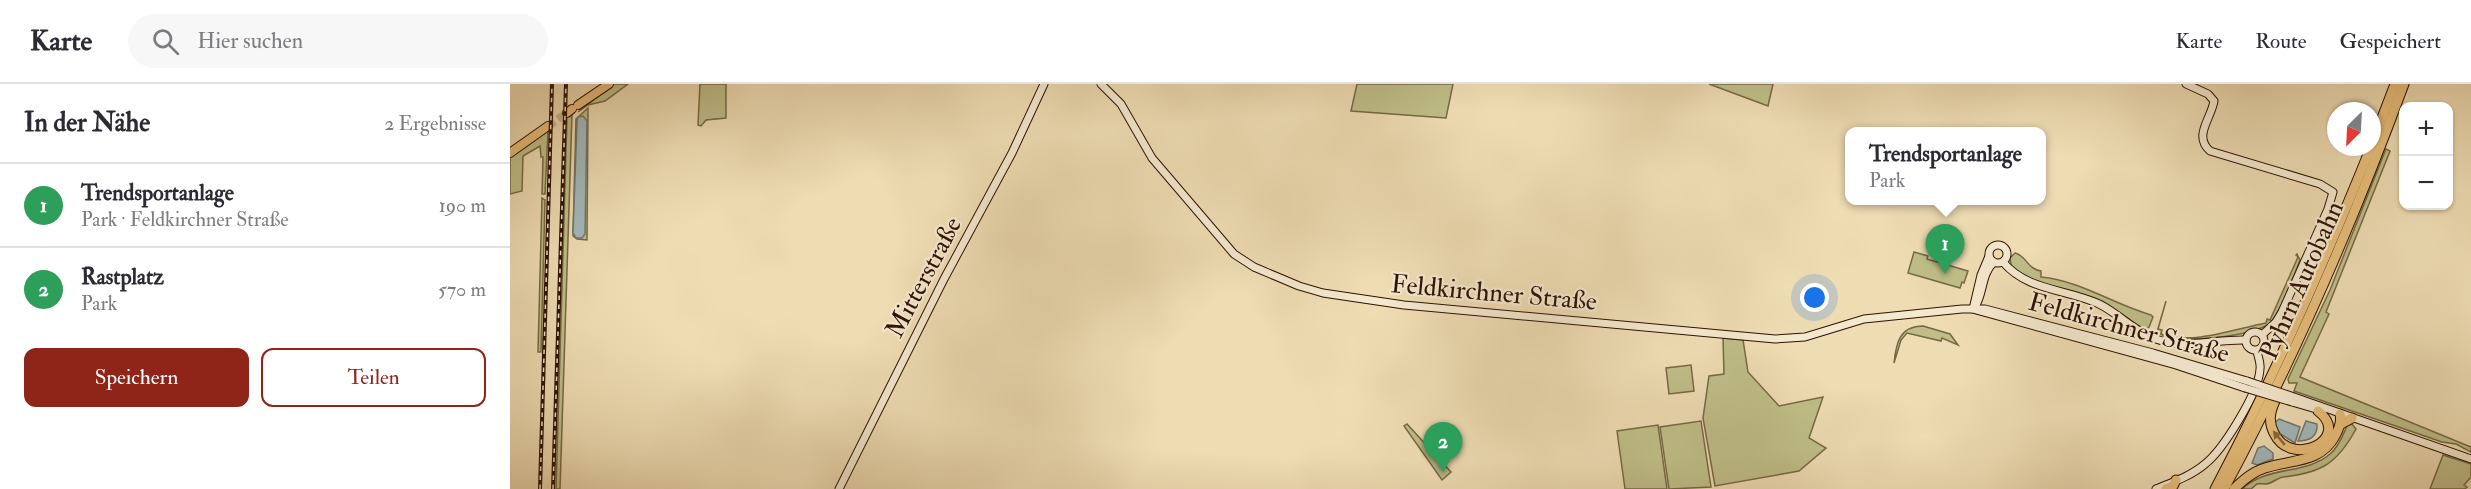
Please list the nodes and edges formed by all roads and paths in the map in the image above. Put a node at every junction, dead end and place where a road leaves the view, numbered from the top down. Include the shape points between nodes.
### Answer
1 (609, 84) edge
2 (1044, 84) edge
3 (1101, 84) edge
4 (2186, 84) edge
5 (2395, 84) edge
6 (2404, 84) edge
7 (572, 109) tunnel mouth
8 (2381, 120) edge
9 (548, 126) tunnel mouth
10 (510, 153) edge
11 (2367, 156) edge
12 (1989, 256) junction
13 (1994, 262) junction
14 (2003, 262) junction
15 (1973, 309) junction
16 (2262, 335) junction
17 (2246, 340) junction
18 (2257, 351) junction
19 (2279, 382) junction
20 (2293, 400) junction
21 (2318, 411) junction
22 (2352, 417) joint
23 (2340, 419) junction
24 (2330, 428) junction
25 (2471, 459) edge
26 (2176, 480) junction
27 (839, 489) edge
28 (2156, 489) edge
29 (2166, 489) edge
30 (2215, 489) edge
31 (2224, 489) edge
32 (2234, 489) edge

1 - 7 main road
2 - 27 main road, Mitterstraße
3 - 15 main road, Feldkirchner Straße via 1121,104 1152,158 1234,254 1264,271 1323,293 1442,309 1775,339 1805,337 1864,319
4 - 16 main road via 2214,101 2202,136 2210,151 2320,184 2332,192 2282,312
5 - 8 highway, Pyhrn Autobahn
6 - 19 highway, Pyhrn Autobahn via 2336,257
9 - 10 main road
11 - 30 highway, Pyhrn Autobahn via 2319,274
12 - 13 main road
12 - 14 main road via 1992,246 2001,245 2007,252
12 - 15 main road
13 - 14 main road
13 - 15 main road via 1987,270
14 - 17 main road via 2024,280 2100,305 2157,339 2179,343
15 - 20 main road, Feldkirchner Straße, bridge
16 - 17 main road via 2253,333
16 - 18 main road via 2264,345
17 - 18 main road via 2249,348
18 - 26 main road via 2259,377 2223,446 2199,468
24 -> 19 highway via 2320,443 2306,450 2288,447 2277,439 2270,419
19 - 31 highway, Pyhrn Autobahn
20 - 21 main road, Feldkirchner Straße
20 - 23 main road, Feldkirchner Straße
21 - 23 main road, Feldkirchner Straße
21 - 24 highway
22 - 23 highway
22 - 25 main road
23 - 24 highway via 2334,418
23 - 32 highway via 2330,444 2320,453 2265,468
26 - 28 main road
26 - 29 highway

